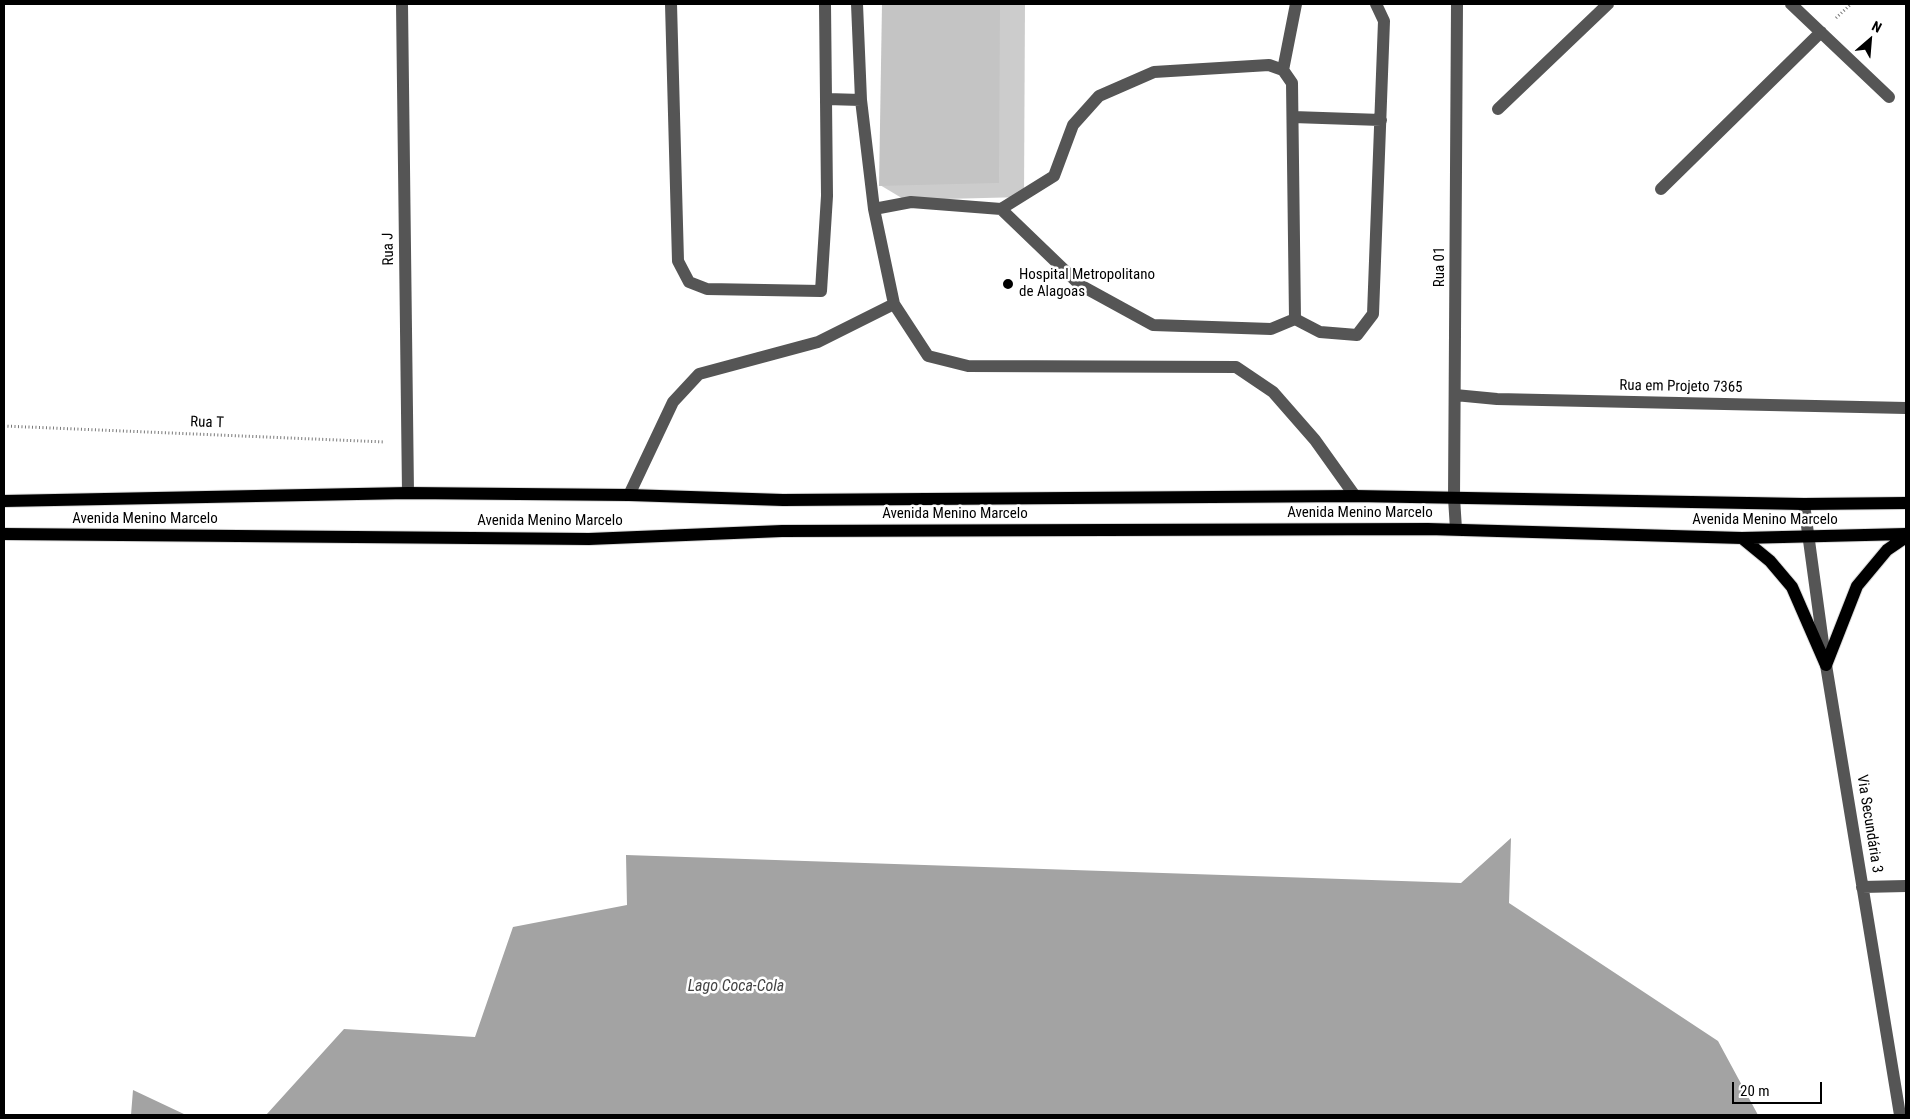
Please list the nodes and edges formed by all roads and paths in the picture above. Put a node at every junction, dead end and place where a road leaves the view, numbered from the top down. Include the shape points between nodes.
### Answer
1 (402, 4) edge
2 (672, 4) edge
3 (825, 4) edge
4 (857, 4) edge
5 (1296, 4) edge
6 (1376, 4) edge
7 (1457, 4) edge
8 (1608, 4) edge
9 (1791, 4) edge
10 (1821, 32) junction
11 (1283, 70) junction
12 (1889, 97) dead end
13 (827, 99) junction
14 (861, 100) junction
15 (1498, 109) dead end
16 (1293, 117) junction
17 (1380, 120) junction
18 (1661, 189) dead end
19 (874, 209) junction
20 (1001, 209) junction
21 (894, 304) junction
22 (1295, 319) junction
23 (1455, 395) junction
24 (1906, 408) edge
25 (4, 426) edge
26 (408, 443) junction
27 (408, 493) junction
28 (629, 494) junction
29 (1355, 496) junction
30 (1454, 498) junction
31 (4, 501) edge
32 (1906, 503) edge
33 (1804, 504) junction
34 (1456, 529) junction
35 (4, 534) edge
36 (1906, 536) edge
37 (1809, 537) junction
38 (1742, 538) junction
39 (1826, 665) junction
40 (1906, 886) edge
41 (1862, 887) junction
42 (1900, 1115) edge

1 - 26 street, Rua J
2 - 13 street via 678,261 689,282 708,289 821,291 827,196
3 - 13 street
4 - 14 street
5 - 11 street
6 - 17 street via 1384,21
7 - 23 street, Rua 01
8 - 15 street
9 - 10 street
10 - 12 street
10 - 18 street
11 - 16 street via 1292,83
11 - 20 street via 1269,65 1154,72 1099,96 1073,125 1054,176
13 - 14 street
14 - 19 street
16 - 17 street
16 - 22 street
17 - 22 street via 1373,314 1356,335 1320,332
19 - 20 street via 911,202
19 - 21 street
20 - 22 street via 1080,285 1153,325 1271,329
21 - 28 street via 818,342 699,374 673,402
21 - 29 street via 928,356 968,366 1236,367 1273,392 1315,440
23 - 24 street, Rua em Projeto 7365 via 1497,399
23 - 30 street, Rua 01
25 - 26 path, Rua T
26 - 27 street, Rua J
27 - 28 main road, Avenida Menino Marcelo
27 - 31 main road, Avenida Menino Marcelo
28 - 29 main road, Avenida Menino Marcelo via 783,500
29 - 30 main road, Avenida Menino Marcelo
30 - 33 main road, Avenida Menino Marcelo
30 - 34 street, Rua 01
32 - 33 main road, Avenida Menino Marcelo
33 - 37 street, Via Secundária 3
34 - 35 main road, Avenida Menino Marcelo via 782,530 589,538
34 - 38 main road, Avenida Menino Marcelo
36 - 37 main road, Avenida Menino Marcelo
36 - 39 main road via 1887,550 1857,586
37 - 38 main road, Avenida Menino Marcelo
37 - 39 street, Via Secundária 3
38 - 39 main road via 1770,561 1792,587
39 - 41 street, Via Secundária 3
40 - 41 street
41 - 42 street, Via Secundária 3

